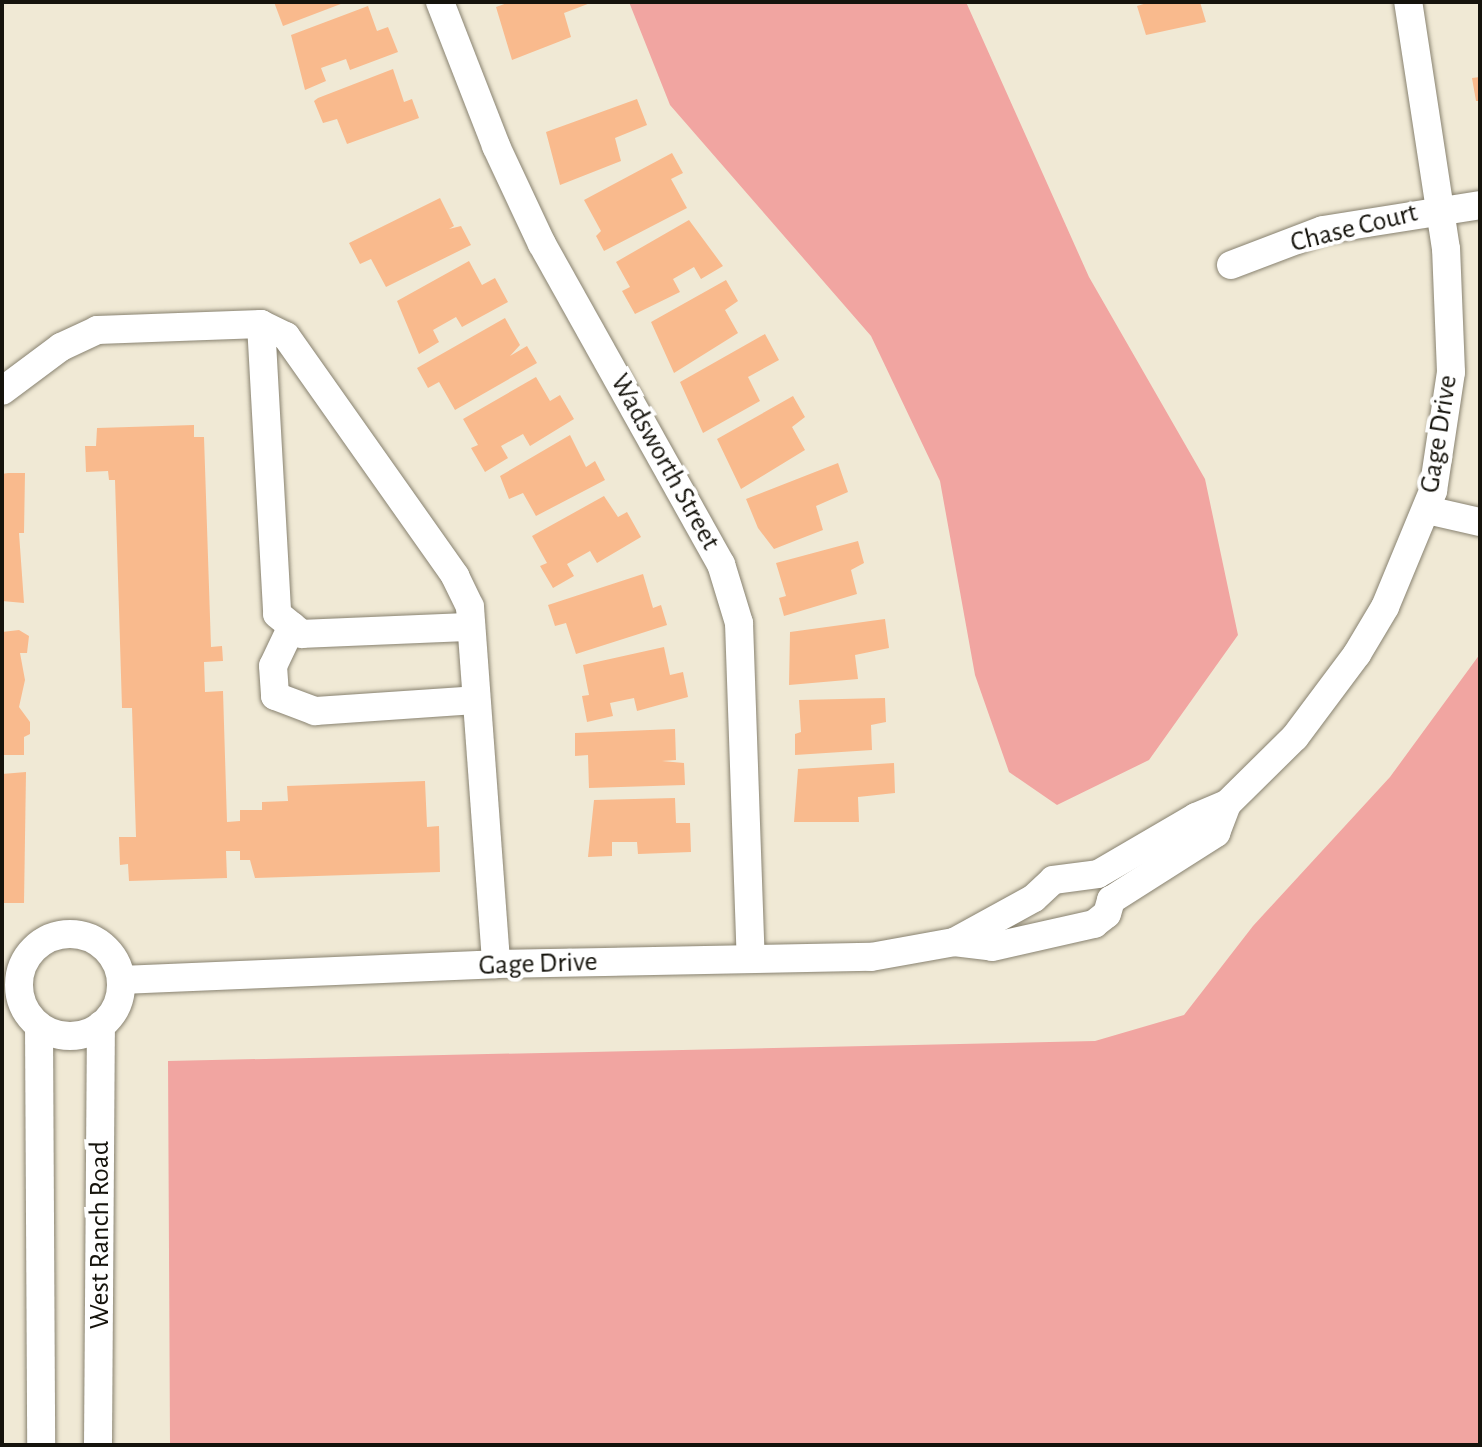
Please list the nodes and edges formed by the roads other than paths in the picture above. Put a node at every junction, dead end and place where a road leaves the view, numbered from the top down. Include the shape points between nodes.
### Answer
1 (440, 2) edge
2 (1408, 2) edge
3 (1480, 205) edge
4 (1437, 208) junction
5 (1231, 265) dead end
6 (261, 324) junction
7 (2, 391) edge
8 (1427, 510) junction
9 (1480, 522) edge
10 (292, 626) junction
11 (471, 627) junction
12 (476, 700) junction
13 (1227, 804) junction
14 (1098, 874) junction
15 (1111, 900) junction
16 (954, 942) junction
17 (751, 959) junction
18 (496, 964) junction
19 (121, 980) junction
20 (10, 982) edge
21 (101, 1025) junction
22 (39, 1026) junction
23 (41, 1445) edge
24 (98, 1445) edge

1 - 17 street, Wadsworth Street via 496,146 542,244 721,564 739,623
2 - 4 street, Gage Drive
3 - 4 street, Chase Court
4 - 5 street, Chase Court via 1323,230
4 - 8 street, Gage Drive via 1446,249 1451,372
6 - 7 street via 97,330 61,347
6 - 10 street via 277,614
6 - 11 street via 286,336 455,576 470,607
8 - 9 street
8 - 13 street, Gage Drive via 1385,607 1327,698
10 - 11 street via 302,634
10 - 12 street via 273,666 275,696 315,711
11 - 12 street
12 - 18 street
13 - 14 street, Gage Drive
13 - 15 street, Gage Drive via 1216,833
14 - 15 street
14 - 16 street, Gage Drive via 1053,880 1034,898
15 - 16 street, Gage Drive via 1107,914 1076,931 1044,933 992,947
16 - 17 street, Gage Drive via 871,957
17 - 18 street, Gage Drive
18 - 19 street, Gage Drive
19 - 20 street via 108,950 94,939 69,934 44,940
19 - 21 street via 117,1005
20 - 22 street
21 - 22 street via 70,1036
21 - 24 street, West Ranch Road
22 - 23 street

